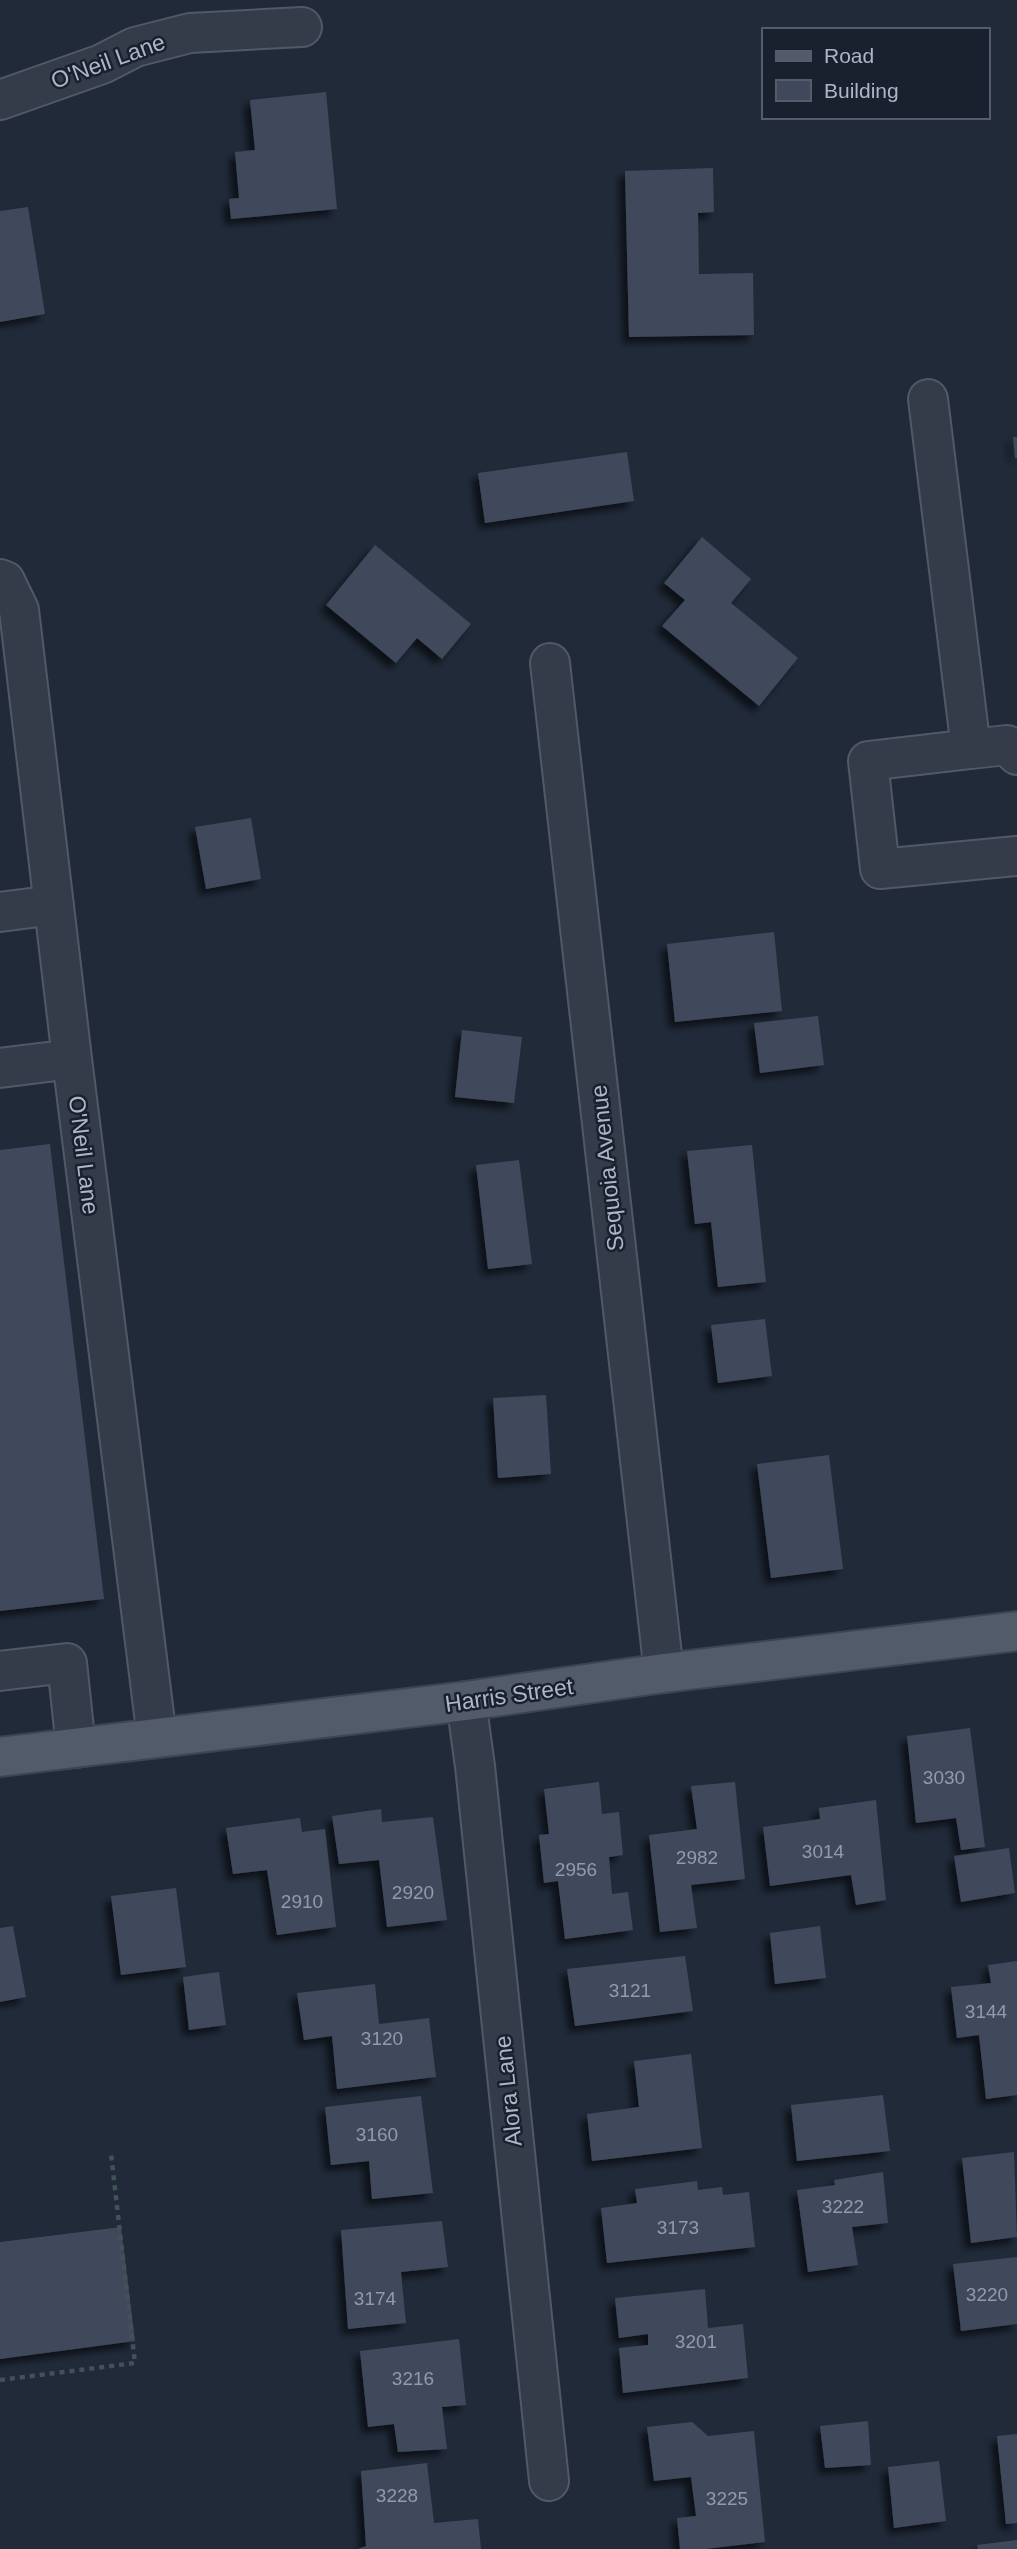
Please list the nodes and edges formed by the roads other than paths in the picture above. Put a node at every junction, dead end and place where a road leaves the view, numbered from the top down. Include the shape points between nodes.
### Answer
1 (302, 27) dead end
2 (0, 100) edge
3 (928, 399) dead end
4 (0, 579) edge
5 (550, 663) dead end
6 (971, 749) junction
7 (1017, 755) edge
8 (1017, 856) edge
9 (54, 905) junction
10 (0, 912) edge
11 (72, 1059) junction
12 (0, 1068) edge
13 (1017, 1631) edge
14 (0, 1671) edge
15 (664, 1673) junction
16 (466, 1701) junction
17 (157, 1738) junction
18 (76, 1748) junction
19 (0, 1757) edge
20 (549, 2481) dead end

1 - 2 street, O'Neil Lane via 190,33 135,47 102,64
3 - 6 street
4 - 9 street, O'Neil Lane via 19,610
5 - 15 street, Sequoia Avenue
6 - 7 street via 1007,745
6 - 8 street via 868,761 880,869
9 - 10 street
9 - 11 street, O'Neil Lane
11 - 12 street
11 - 17 street, O'Neil Lane
13 - 15 main road, Harris Street
14 - 18 street via 67,1664
15 - 16 main road, Harris Street
16 - 17 main road, Harris Street
16 - 20 street, Alora Lane
17 - 18 main road, Harris Street
18 - 19 main road, Harris Street

